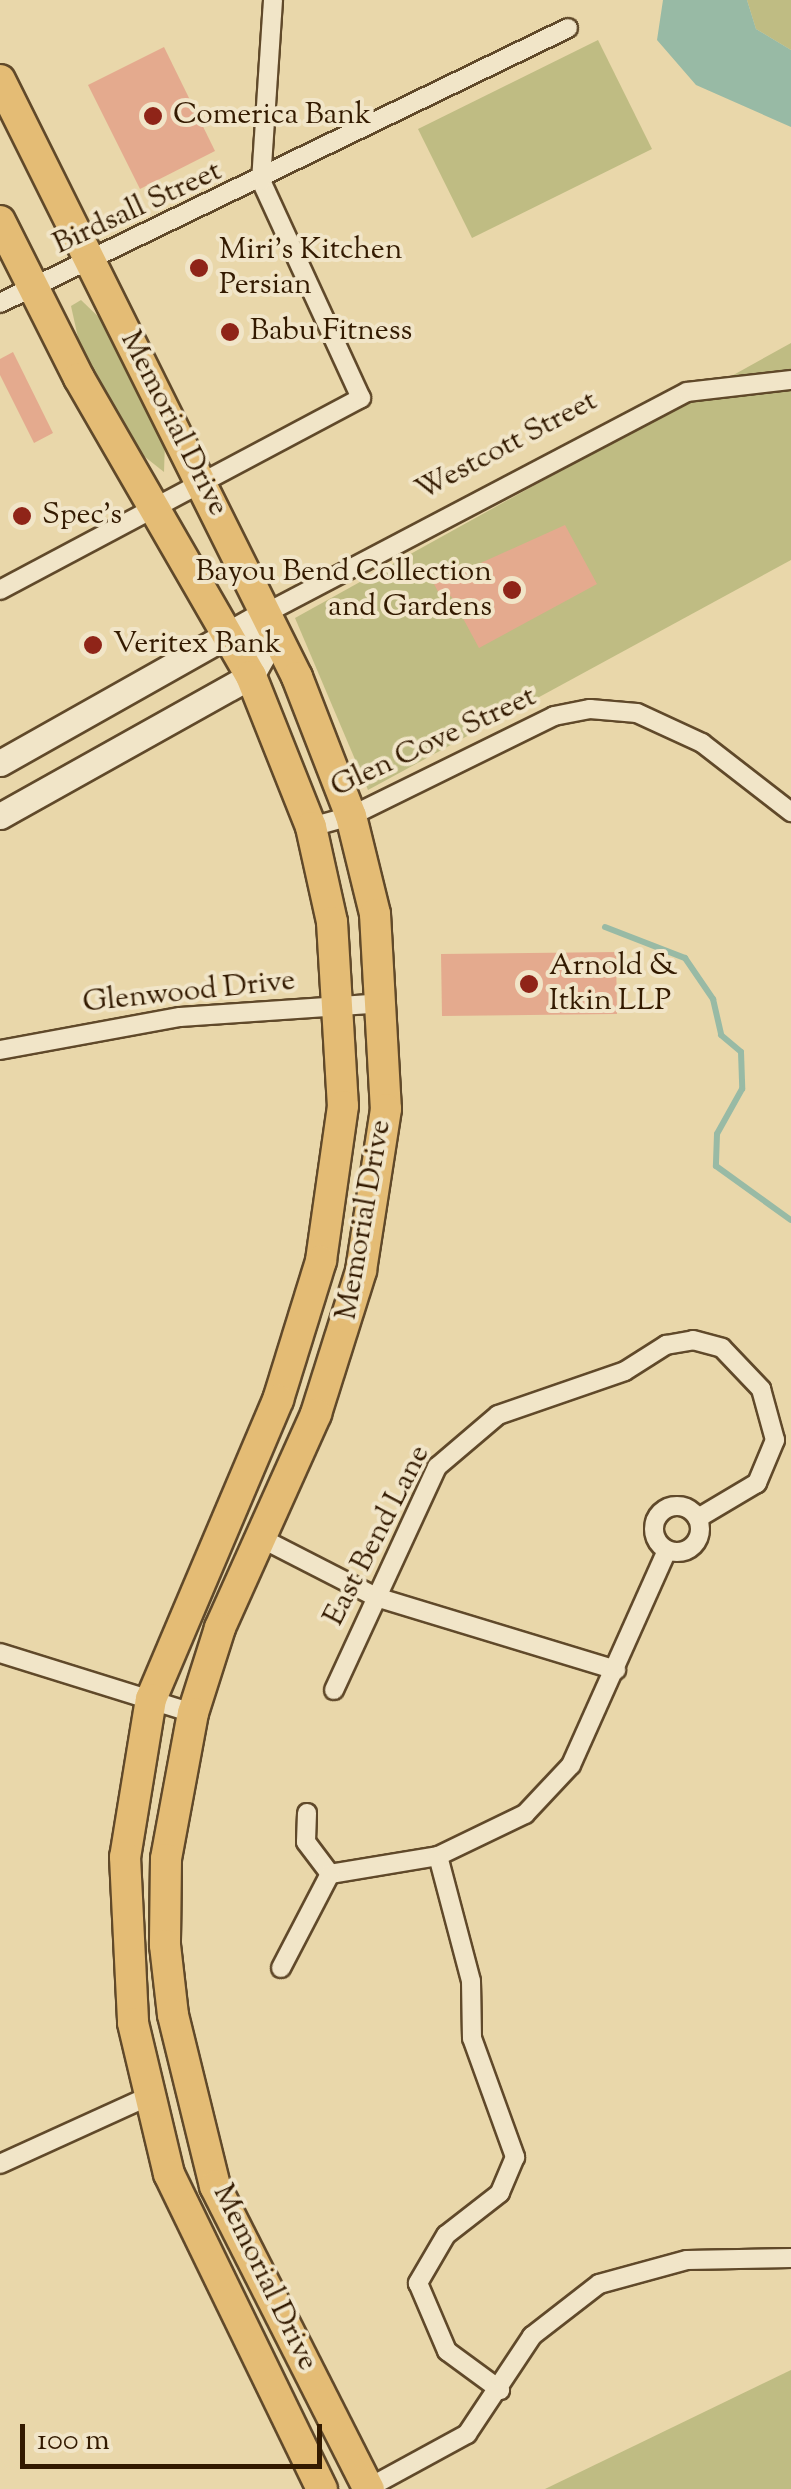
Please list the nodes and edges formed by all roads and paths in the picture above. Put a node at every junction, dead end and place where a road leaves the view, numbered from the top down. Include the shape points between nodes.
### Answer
1 (273, 0) edge
2 (568, 28) dead end
3 (0, 80) edge
4 (261, 181) junction
5 (0, 221) edge
6 (92, 264) junction
7 (33, 286) junction
8 (0, 303) edge
9 (791, 380) edge
10 (203, 482) junction
11 (157, 508) junction
12 (0, 590) edge
13 (266, 613) junction
14 (232, 638) junction
15 (251, 676) junction
16 (2, 762) edge
17 (27, 801) junction
18 (791, 812) edge
19 (0, 816) edge
20 (351, 816) junction
21 (311, 827) junction
22 (385, 1003) junction
23 (342, 1005) junction
24 (0, 1050) edge
25 (337, 1173) junction
26 (354, 1298) junction
27 (698, 1518) junction
28 (222, 1522) junction
29 (261, 1538) junction
30 (667, 1550) junction
31 (376, 1597) junction
32 (0, 1653) edge
33 (616, 1670) junction
34 (334, 1690) dead end
35 (151, 1699) junction
36 (193, 1713) junction
37 (306, 1814) dead end
38 (438, 1856) junction
39 (126, 1857) junction
40 (166, 1858) junction
41 (330, 1874) junction
42 (281, 1968) dead end
43 (147, 2097) junction
44 (0, 2164) edge
45 (216, 2186) junction
46 (791, 2258) edge
47 (500, 2390) junction
48 (322, 2489) edge
49 (368, 2489) edge

1 - 4 street
2 - 4 street, Birdsall Street
3 - 6 main road, Memorial Drive
4 - 6 street, Birdsall Street
4 - 10 street via 360,398
5 - 7 main road, Memorial Drive
6 - 7 street, Birdsall Street
6 - 10 main road, Memorial Drive
7 - 8 street, Birdsall Street
7 - 11 main road, Memorial Drive
9 - 13 street, Westcott Street via 687,392
10 - 11 street
10 - 13 main road, Memorial Drive
11 - 12 street
11 - 14 main road, Memorial Drive
13 - 14 main road, Westcott Street
13 - 15 main road via 262,656
13 - 20 main road, Memorial Drive
14 - 15 main road, Memorial Drive
14 - 16 main road, Westcott Street
15 - 17 main road
15 - 21 main road, Memorial Drive
16 - 17 main road
17 - 19 main road
18 - 20 street, Glen Cove Street via 702,743 637,713 590,709 554,716
20 - 21 street, Glen Cove Street
20 - 22 main road, Memorial Drive
21 - 23 main road, Memorial Drive
22 - 23 street, Glenwood Drive
22 - 26 main road, Memorial Drive via 386,1109
23 - 24 street, Glenwood Drive via 180,1017
23 - 25 main road, Memorial Drive
25 - 26 main road via 354,1210 339,1273
25 - 28 main road, Memorial Drive via 302,1333
26 - 29 main road, Memorial Drive via 316,1414
27 - 30 street, East Bend Lane via 693,1546
27 - 30 street, East Bend Lane via 680,1505 660,1513 654,1534
27 - 31 street, East Bend Lane via 757,1482 775,1429 744,1365 693,1340 666,1344 580,1388 540,1396 467,1434 437,1467
28 - 29 main road
28 - 35 main road, Memorial Drive
29 - 31 street
29 - 36 main road, Memorial Drive
30 - 33 street
31 - 33 street
31 - 34 street, East Bend Lane
32 - 35 street
33 - 38 street via 571,1764 549,1792 525,1814
35 - 36 street
35 - 39 main road, Memorial Drive
36 - 40 main road, Memorial Drive
37 - 41 street via 306,1842
38 - 41 street
38 - 47 street via 472,1981 472,2038 515,2158 500,2193 446,2235 418,2283 446,2352
39 - 40 main road
39 - 43 main road, Memorial Drive via 125,1950
40 - 45 main road, Memorial Drive via 172,2015
41 - 42 street
43 - 44 street
43 - 45 main road via 173,2108 192,2166
43 - 48 main road, Memorial Drive via 200,2248
45 - 49 main road, Memorial Drive
46 - 47 street via 687,2260 600,2284 532,2336
47 - 49 street via 467,2434

